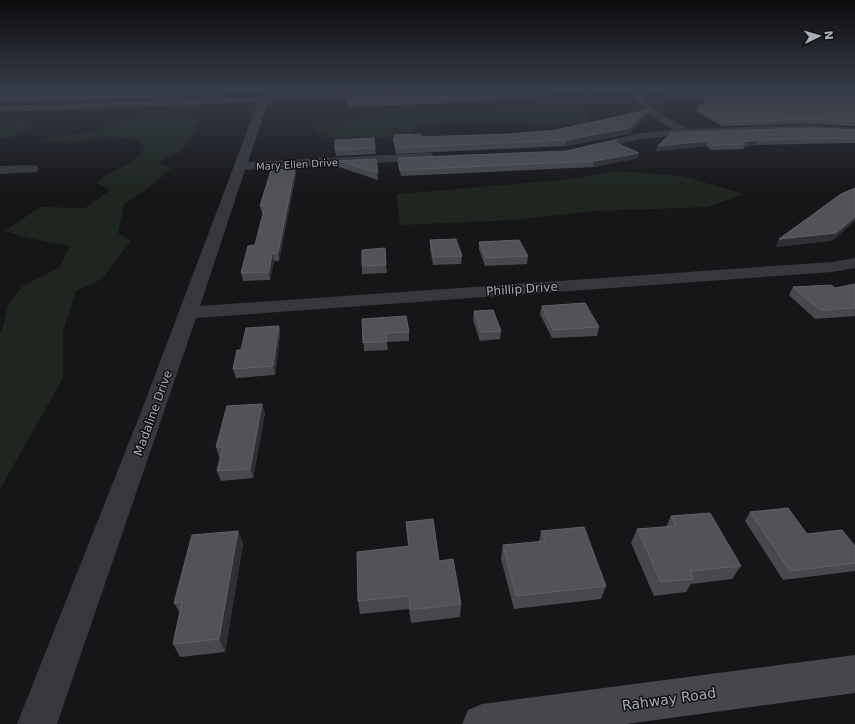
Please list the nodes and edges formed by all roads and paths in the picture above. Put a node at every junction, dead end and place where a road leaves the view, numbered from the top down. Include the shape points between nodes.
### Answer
1 (255, 124) edge
2 (671, 124) edge
3 (855, 131) edge
4 (685, 132) junction
5 (578, 149) edge
6 (441, 157) edge
7 (241, 166) junction
8 (33, 169) dead end
9 (0, 170) edge
10 (855, 262) edge
11 (189, 313) junction
12 (855, 674) edge
13 (37, 724) edge
14 (482, 724) edge

1 - 7 street, Madaline Drive
2 - 4 street
3 - 4 street via 810,128
4 - 5 street via 640,136
6 - 7 street, Mary Ellen Drive
7 - 11 street, Madaline Drive
8 - 9 street
10 - 11 street, Phillip Drive via 832,267
11 - 13 street, Madaline Drive
12 - 14 street, Rahway Road

